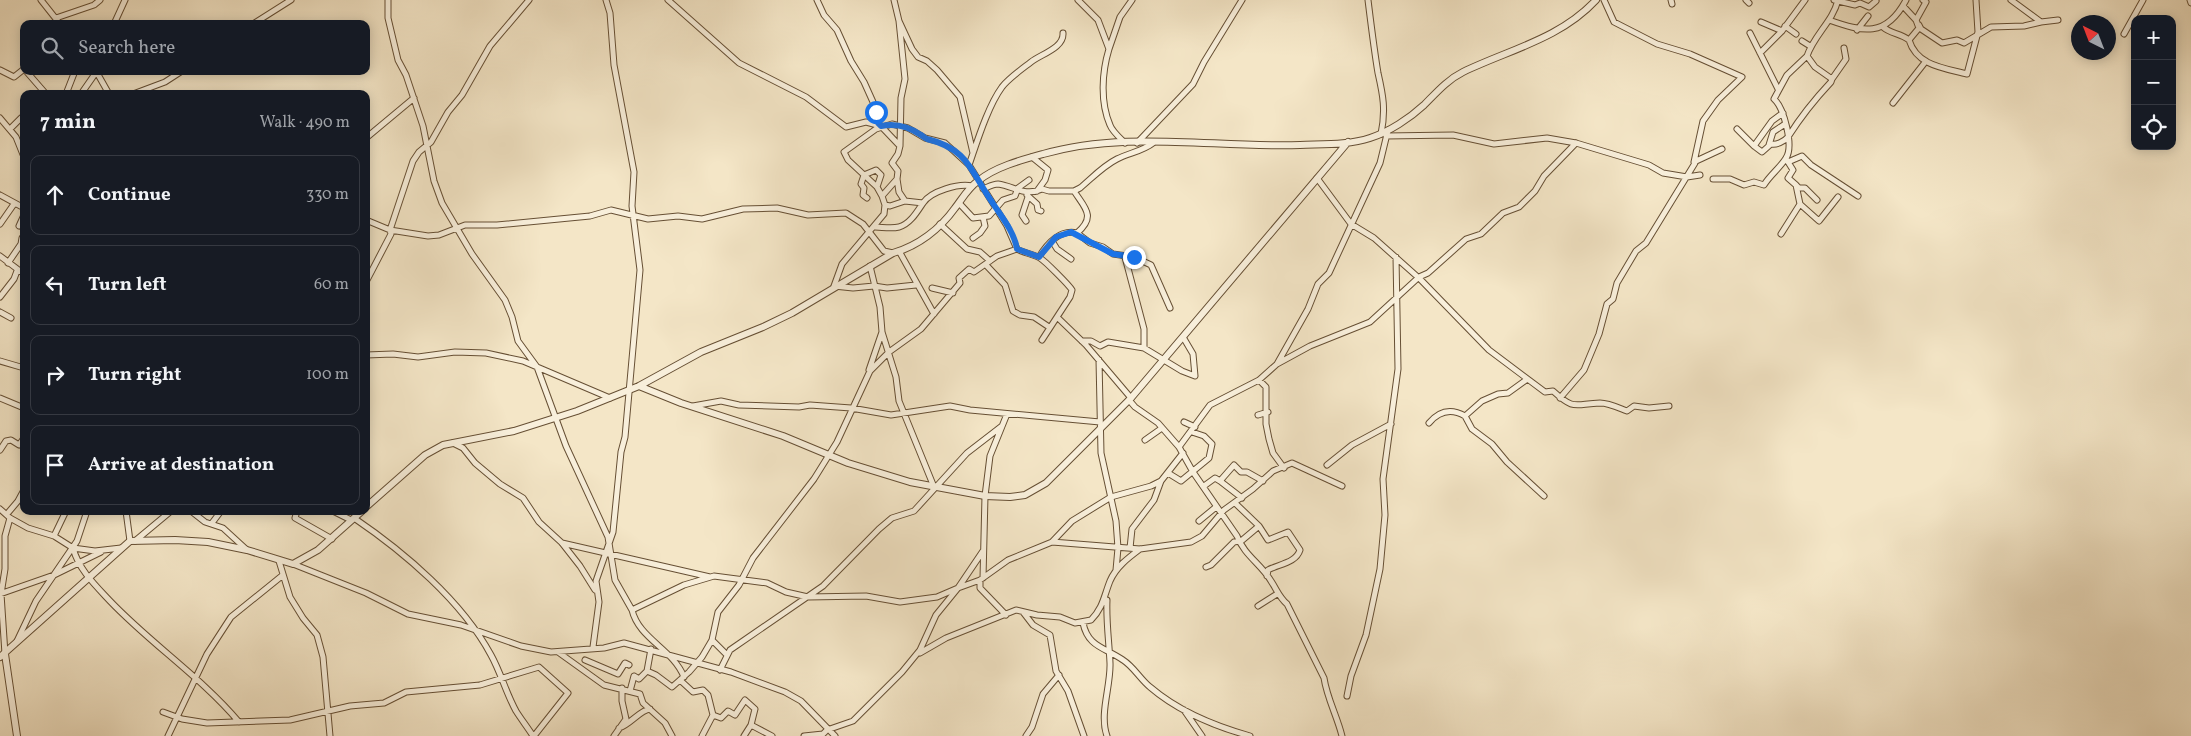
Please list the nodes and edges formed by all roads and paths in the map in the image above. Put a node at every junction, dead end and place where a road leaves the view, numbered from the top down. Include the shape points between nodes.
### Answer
1 (41, 0) edge
2 (100, 0) edge
3 (291, 0) edge
4 (388, 0) edge
5 (529, 0) edge
6 (606, 0) edge
7 (668, 0) edge
8 (817, 0) edge
9 (894, 0) edge
10 (1078, 0) edge
11 (1132, 0) edge
12 (1242, 0) edge
13 (1368, 0) edge
14 (1596, 0) edge
15 (1604, 0) edge
16 (1806, 0) edge
17 (1834, 0) edge
18 (1838, 0) edge
19 (1906, 0) edge
20 (1923, 0) edge
21 (1976, 0) edge
22 (2011, 0) edge
23 (2143, 0) edge
24 (123, 1) edge
25 (1876, 1) edge
26 (1903, 6) junction
27 (1868, 16) dead end
28 (56, 18) joint
29 (116, 20) edge
30 (259, 20) edge
31 (1829, 20) junction
32 (2058, 20) dead end
33 (900, 21) junction
34 (1761, 22) dead end
35 (2041, 22) junction
36 (1918, 26) junction
37 (1783, 28) junction
38 (1883, 28) junction
39 (1857, 30) junction
40 (1063, 33) dead end
41 (1750, 33) dead end
42 (1796, 34) dead end
43 (2124, 34) dead end
44 (1977, 36) junction
45 (1908, 40) junction
46 (1802, 41) dead end
47 (1810, 46) junction
48 (1844, 48) dead end
49 (1109, 50) junction
50 (1760, 52) junction
51 (1807, 56) junction
52 (1926, 61) junction
53 (0, 70) edge
54 (20, 73) edge
55 (29, 75) edge
56 (74, 75) edge
57 (94, 75) edge
58 (99, 75) edge
59 (176, 75) edge
60 (1832, 79) junction
61 (1778, 89) junction
62 (42, 90) edge
63 (68, 90) edge
64 (85, 90) edge
65 (107, 90) edge
66 (144, 90) edge
67 (414, 98) junction
68 (1893, 103) dead end
69 (1783, 113) junction
70 (0, 118) edge
71 (20, 119) edge
72 (899, 124) junction
73 (1785, 124) junction
74 (881, 126) junction
75 (10, 129) junction
76 (1738, 130) dead end
77 (1385, 133) junction
78 (370, 135) edge
79 (1788, 137) junction
80 (1348, 142) junction
81 (1125, 143) junction
82 (1137, 143) junction
83 (1153, 143) junction
84 (1576, 143) junction
85 (427, 145) junction
86 (1770, 145) junction
87 (900, 146) junction
88 (1754, 146) junction
89 (20, 148) edge
90 (1722, 150) dead end
91 (973, 153) junction
92 (1032, 157) junction
93 (1787, 160) junction
94 (1694, 162) junction
95 (970, 165) junction
96 (864, 175) junction
97 (1700, 175) dead end
98 (1687, 177) junction
99 (1317, 178) junction
100 (897, 179) junction
101 (1713, 179) dead end
102 (978, 180) junction
103 (1029, 180) dead end
104 (1796, 185) junction
105 (972, 186) junction
106 (877, 187) junction
107 (983, 189) junction
108 (1018, 191) junction
109 (1036, 191) junction
110 (1074, 191) junction
111 (0, 195) edge
112 (1027, 195) junction
113 (882, 196) junction
114 (1858, 196) dead end
115 (1838, 197) dead end
116 (867, 198) dead end
117 (1817, 200) dead end
118 (905, 201) junction
119 (923, 203) junction
120 (959, 203) junction
121 (14, 204) junction
122 (1800, 204) junction
123 (885, 205) junction
124 (20, 206) edge
125 (996, 209) junction
126 (1041, 211) dead end
127 (634, 217) junction
128 (983, 218) junction
129 (1026, 221) dead end
130 (370, 222) edge
131 (0, 224) edge
132 (940, 224) junction
133 (1351, 224) junction
134 (875, 227) junction
135 (456, 228) junction
136 (390, 230) junction
137 (871, 232) junction
138 (1077, 233) junction
139 (1781, 234) dead end
140 (973, 238) dead end
141 (1052, 241) junction
142 (20, 245) edge
143 (1017, 249) junction
144 (896, 252) junction
145 (0, 256) edge
146 (1039, 257) junction
147 (1126, 257) junction
148 (1396, 257) junction
149 (1070, 259) dead end
150 (8, 263) junction
151 (988, 263) junction
152 (870, 266) junction
153 (17, 271) junction
154 (20, 272) edge
155 (370, 275) edge
156 (1419, 277) junction
157 (916, 285) junction
158 (834, 286) junction
159 (874, 286) junction
160 (932, 288) dead end
161 (953, 293) junction
162 (0, 296) edge
163 (1397, 300) junction
164 (1170, 308) dead end
165 (0, 312) edge
166 (934, 314) junction
167 (1057, 317) junction
168 (11, 318) dead end
169 (1050, 327) junction
170 (882, 332) junction
171 (1183, 337) junction
172 (1042, 340) dead end
173 (1082, 340) junction
174 (1144, 348) junction
175 (889, 352) junction
176 (370, 355) edge
177 (1098, 360) junction
178 (1163, 360) junction
179 (0, 361) edge
180 (1277, 364) junction
181 (20, 367) edge
182 (536, 367) junction
183 (865, 380) junction
184 (1259, 380) junction
185 (1526, 380) junction
186 (639, 386) junction
187 (629, 390) junction
188 (0, 398) edge
189 (610, 398) junction
190 (1560, 398) junction
191 (1130, 399) junction
192 (20, 406) edge
193 (693, 406) junction
194 (1669, 406) dead end
195 (852, 408) junction
196 (904, 412) junction
197 (1268, 412) junction
198 (1007, 414) junction
199 (1258, 415) dead end
200 (1465, 416) junction
201 (556, 418) junction
202 (1184, 422) dead end
203 (1429, 423) dead end
204 (1391, 424) junction
205 (1100, 425) junction
206 (1002, 426) junction
207 (1162, 428) junction
208 (1194, 430) junction
209 (1145, 440) dead end
210 (453, 443) junction
211 (20, 444) edge
212 (1179, 447) junction
213 (0, 450) edge
214 (1183, 452) junction
215 (829, 455) junction
216 (1327, 465) dead end
217 (1284, 468) junction
218 (1193, 472) junction
219 (1168, 473) junction
220 (1160, 481) junction
221 (1220, 481) junction
222 (1262, 481) junction
223 (1204, 486) junction
224 (1342, 486) dead end
225 (935, 487) junction
226 (985, 496) junction
227 (1544, 496) dead end
228 (20, 497) edge
229 (1111, 497) junction
230 (1242, 498) junction
231 (1234, 503) junction
232 (370, 504) edge
233 (1216, 507) junction
234 (0, 509) edge
235 (1220, 513) junction
236 (64, 515) edge
237 (86, 515) edge
238 (127, 515) edge
239 (167, 515) edge
240 (195, 515) edge
241 (218, 515) edge
242 (296, 515) edge
243 (343, 515) edge
244 (358, 515) edge
245 (8, 516) junction
246 (353, 519) junction
247 (1199, 521) dead end
248 (212, 523) junction
249 (1259, 526) junction
250 (54, 536) junction
251 (332, 539) junction
252 (132, 541) junction
253 (1239, 541) junction
254 (1052, 542) junction
255 (562, 543) junction
256 (608, 544) junction
257 (74, 548) junction
258 (121, 548) junction
259 (1118, 548) junction
260 (1130, 548) junction
261 (1140, 549) junction
262 (247, 550) junction
263 (103, 551) junction
264 (983, 551) junction
265 (607, 554) junction
266 (279, 561) junction
267 (79, 563) junction
268 (293, 564) junction
269 (1206, 567) dead end
270 (1116, 571) junction
271 (54, 575) junction
272 (283, 575) junction
273 (1267, 576) junction
274 (711, 577) junction
275 (88, 578) junction
276 (743, 579) junction
277 (982, 579) junction
278 (958, 588) junction
279 (1108, 589) junction
280 (596, 592) junction
281 (1, 594) edge
282 (1277, 594) junction
283 (808, 597) junction
284 (1258, 606) dead end
285 (632, 610) junction
286 (1023, 612) junction
287 (1006, 614) junction
288 (1082, 623) junction
289 (475, 629) junction
290 (712, 640) junction
291 (14, 646) junction
292 (593, 647) junction
293 (651, 649) junction
294 (587, 650) junction
295 (557, 652) junction
296 (1109, 653) junction
297 (670, 655) junction
298 (727, 655) junction
299 (2, 656) edge
300 (915, 656) junction
301 (585, 660) junction
302 (698, 661) junction
303 (629, 665) dead end
304 (582, 670) junction
305 (720, 670) junction
306 (646, 671) junction
307 (1059, 676) junction
308 (682, 678) junction
309 (503, 679) junction
310 (195, 680) junction
311 (622, 688) junction
312 (630, 690) junction
313 (1347, 696) dead end
314 (650, 709) junction
315 (1184, 710) junction
316 (163, 712) dead end
317 (328, 713) junction
318 (714, 716) junction
319 (176, 717) junction
320 (239, 722) junction
321 (751, 725) junction
322 (618, 728) junction
323 (827, 730) junction
324 (17, 736) edge
325 (168, 736) edge
326 (330, 736) edge
327 (534, 736) edge
328 (614, 736) edge
329 (672, 736) edge
330 (702, 736) edge
331 (744, 736) edge
332 (772, 736) edge
333 (804, 736) edge
334 (835, 736) edge
335 (1026, 736) edge
336 (1084, 736) edge
337 (1107, 736) edge
338 (1202, 736) edge
339 (1250, 736) edge
340 (1342, 736) edge

1 - 28 street
2 - 28 street
3 - 30 street
4 - 67 street via 388,18 398,60
5 - 85 street via 490,46 462,95
6 - 127 street via 610,12 614,65 634,172
7 - 74 street via 739,63 806,97 846,127 866,122
8 - 74 street via 864,82
9 - 33 street
10 - 49 street via 1098,20
11 - 49 street via 1120,17
12 - 82 street via 1193,84
13 - 77 street via 1378,74 1383,86
14 - 77 street via 1550,35 1446,83 1422,107
15 - 94 street via 1614,22 1657,44 1690,54 1742,77 1718,100 1704,121
16 - 37 street
17 - 18 street
18 - 25 street via 1869,7
18 - 31 street
19 - 26 street
20 - 36 street via 1926,2
21 - 44 street
22 - 35 street
23 - 43 street
24 - 29 street
26 - 36 street
26 - 38 street
27 - 39 street
31 - 39 street
31 - 47 street
32 - 35 street
33 - 72 street via 905,79
33 - 91 street via 918,57 937,70 960,97
34 - 37 street
35 - 44 street via 1991,27
36 - 44 street via 1942,43 1957,40 1964,43
36 - 45 street
37 - 42 street
37 - 50 street
38 - 39 street
38 - 45 street
40 - 91 street via 1057,47 1044,52 1003,86
41 - 50 street
44 - 52 street via 1967,74 1937,68
45 - 52 street via 1912,49
46 - 47 street
47 - 51 street
48 - 60 street via 1846,59
49 - 81 street via 1102,70 1105,106 1110,126
50 - 61 street
51 - 60 street
51 - 61 street
52 - 68 street
53 - 54 street via 14,77
55 - 62 street
56 - 63 street
57 - 64 street
58 - 65 street
59 - 66 street
60 - 79 street via 1792,127
61 - 69 street via 1774,99
67 - 78 street
67 - 85 street
69 - 73 street
69 - 88 street via 1772,121
70 - 75 street
71 - 75 street
72 - 74 street
72 - 87 street
72 - 95 street via 925,138 945,143
73 - 79 street
73 - 86 street via 1773,132
74 - 87 street
74 - 96 street via 844,152
75 - 89 street
76 - 88 street
77 - 80 street
77 - 84 street via 1453,135 1494,144 1547,138
77 - 133 street via 1380,163
79 - 86 street
79 - 93 street
80 - 83 street via 1278,146
80 - 99 street
81 - 82 street
81 - 92 street via 1092,142
82 - 83 street
83 - 110 street via 1116,159
84 - 98 street via 1649,165 1663,173
84 - 156 street via 1519,207 1503,213 1481,234 1466,239 1428,273
85 - 135 street via 434,181
85 - 136 street via 413,161
86 - 88 street via 1762,152
87 - 100 street via 892,163 898,171
90 - 94 street
91 - 95 street
92 - 102 street
92 - 109 street via 1048,170
93 - 101 street via 1764,185
93 - 104 street via 1793,170 1788,178
93 - 114 street via 1802,156 1810,165
94 - 98 street
95 - 102 street
96 - 106 street
96 - 106 street via 876,170 880,172
96 - 116 street via 861,184
97 - 98 street
98 - 190 street via 1646,243 1636,251 1625,268 1613,299 1607,304 1584,370
99 - 133 street
99 - 171 street
100 - 113 street
100 - 118 street via 899,192
102 - 105 street
102 - 107 street
103 - 108 street
104 - 117 street via 1805,188
104 - 122 street
105 - 119 street via 957,184
105 - 120 street
106 - 113 street
107 - 108 street via 999,184
107 - 125 street
108 - 112 street
108 - 125 street via 1015,196 1003,200
109 - 110 street via 1042,188
109 - 112 street
110 - 138 street via 1089,213
111 - 121 street
112 - 126 street
112 - 129 street via 1022,215
113 - 123 street
115 - 122 street via 1819,221
118 - 119 street
118 - 123 street
119 - 134 street via 900,227
120 - 128 street via 967,209 969,216
120 - 132 street
121 - 124 street
121 - 131 street
122 - 139 street
123 - 134 street via 884,214
125 - 128 street
125 - 143 street via 1016,241
127 - 135 street via 611,210 590,216
127 - 137 street via 702,219 743,209 778,208 808,215 846,213
127 - 187 street via 640,270
128 - 140 street via 985,226
130 - 136 street
132 - 144 street via 922,240
132 - 151 street via 967,249 980,252
133 - 148 street
133 - 180 street via 1329,273 1318,284 1308,309
134 - 137 street
135 - 136 street via 428,236
135 - 182 street via 505,300 518,340
136 - 155 street via 391,234
137 - 144 street via 883,250
137 - 158 street via 842,264
138 - 141 street via 1067,233
138 - 147 street via 1090,244
141 - 146 street
141 - 149 street
142 - 150 street
143 - 146 street
143 - 151 street
144 - 152 street
144 - 157 street
145 - 150 street
146 - 167 street via 1072,290
147 - 164 street via 1151,265
147 - 174 street via 1144,329
148 - 156 street
148 - 163 street
150 - 153 street
151 - 161 street via 974,272 969,269 959,278 960,283
151 - 169 street via 1005,285 1013,311 1034,317
152 - 158 street
152 - 159 street
153 - 154 street
153 - 162 street
156 - 163 street
156 - 185 street via 1489,350
157 - 159 street
157 - 166 street
158 - 159 street
158 - 186 street via 792,313 701,352
159 - 170 street
160 - 161 street
161 - 166 street
163 - 180 street via 1370,322 1310,346
163 - 204 street via 1398,369
165 - 168 street
166 - 175 street via 912,337
167 - 169 street
167 - 173 street
169 - 172 street
170 - 175 street
170 - 183 street
171 - 178 street
171 - 178 street via 1193,354 1195,376
173 - 174 street via 1100,346 1108,342
173 - 177 street
174 - 178 street
175 - 183 street
175 - 196 street
176 - 182 street via 418,357 486,352
177 - 191 street
177 - 205 street
178 - 191 street
179 - 181 street
180 - 184 street
182 - 189 street
182 - 201 street
183 - 195 street
184 - 197 street via 1266,386
184 - 208 street via 1210,405
185 - 190 street
185 - 200 street via 1508,393 1482,402
186 - 187 street
186 - 193 street
187 - 189 street
187 - 256 street via 613,532
188 - 192 street
189 - 201 street
190 - 194 street via 1573,406 1602,403 1627,411 1634,406
191 - 205 street
191 - 207 street
193 - 195 street via 721,401 739,405
193 - 215 street
195 - 196 street via 891,415
195 - 215 street
196 - 198 street via 950,406
196 - 225 street
197 - 199 street
197 - 217 street via 1268,439
198 - 205 street
198 - 206 street
200 - 203 street via 1450,411 1440,412
200 - 227 street via 1472,429 1492,444
201 - 210 street via 514,432
201 - 256 street via 608,537
202 - 208 street
204 - 216 street via 1352,445
204 - 313 street via 1383,479 1385,516 1380,569 1366,635 1350,676
205 - 226 street via 1035,490 1010,497
205 - 229 street via 1101,452
206 - 225 street via 967,452
206 - 226 street via 990,456
207 - 209 street
207 - 212 street
208 - 212 street
208 - 218 street via 1212,444 1209,458
210 - 232 street via 424,455
210 - 255 street via 463,448 474,463 500,484 523,498 539,522
211 - 213 street via 6,441
212 - 214 street
214 - 218 street
214 - 219 street
215 - 225 street via 892,477
215 - 276 street via 788,516 753,558
217 - 222 street via 1272,471
217 - 224 street via 1292,463
218 - 219 street via 1180,481
218 - 223 street
219 - 220 street
220 - 229 street
220 - 260 street via 1154,500 1132,530
221 - 222 street via 1234,465
221 - 223 street via 1215,478
221 - 230 street
222 - 230 street
223 - 233 street
225 - 226 street
225 - 283 street via 914,511 886,523
226 - 264 street
228 - 245 street
229 - 254 street via 1072,521
229 - 259 street
230 - 231 street
231 - 235 street
231 - 249 street
233 - 235 street
233 - 247 street
234 - 245 street
235 - 253 street
235 - 261 street via 1202,536 1191,542
236 - 250 street
237 - 257 street
238 - 252 street
239 - 252 street
240 - 248 street
241 - 248 street
242 - 251 street via 295,518 306,527
243 - 246 street
244 - 246 street
245 - 250 street
245 - 281 street
246 - 251 street
246 - 289 street via 399,551 448,597
248 - 262 street via 228,532
249 - 253 street
249 - 273 street via 1268,540 1288,532 1300,550 1293,559 1268,570
250 - 257 street
251 - 268 street
252 - 258 street
252 - 262 street via 208,542
253 - 269 street
253 - 273 street
254 - 259 street
254 - 277 street via 1008,560
255 - 265 street
255 - 280 street
256 - 265 street
257 - 263 street
257 - 267 street
257 - 271 street
258 - 263 street
258 - 275 street
259 - 260 street
259 - 270 street
260 - 261 street
261 - 270 street
262 - 266 street
263 - 267 street
264 - 277 street
264 - 278 street
265 - 274 street
265 - 280 street via 596,581
265 - 285 street via 615,580
266 - 268 street
266 - 272 street
267 - 271 street
267 - 275 street
268 - 289 street via 366,593 408,614
270 - 279 street
271 - 281 street
271 - 291 street via 36,601
272 - 310 street via 231,617
272 - 317 street via 290,597 316,635 323,658
273 - 282 street
274 - 276 street
274 - 285 street via 684,585
275 - 291 street
275 - 310 street via 130,622
276 - 283 street via 767,583
276 - 290 street via 718,612
277 - 278 street
277 - 287 street via 980,588
278 - 283 street via 936,597 900,602 866,596
278 - 300 street via 936,615
279 - 288 street via 1096,616
279 - 296 street
280 - 292 street via 599,602
281 - 299 street
282 - 284 street
282 - 340 street via 1287,604 1324,678
283 - 298 street
285 - 297 street via 649,638
286 - 287 street via 1016,610
286 - 288 street
286 - 307 street via 1033,625 1050,634
287 - 300 street via 946,638
288 - 296 street via 1086,636
289 - 295 street via 521,646
289 - 309 street
290 - 298 street
290 - 302 street
291 - 299 street
292 - 293 street via 624,643
292 - 294 street
293 - 297 street
293 - 306 street
294 - 295 street
294 - 301 street
295 - 304 street
296 - 315 street via 1124,660 1148,686
296 - 337 street via 1109,690 1104,722
297 - 302 street
297 - 308 street via 680,665
298 - 305 street
299 - 324 street
300 - 323 street via 861,714 847,724
301 - 303 street via 618,674 625,663
301 - 304 street
302 - 305 street
302 - 308 street
304 - 311 street via 604,685
305 - 323 street via 789,694 811,710
306 - 308 street via 656,674 672,687
306 - 312 street via 639,679 634,676
307 - 335 street via 1043,694
307 - 336 street
308 - 318 street via 693,692 704,690
309 - 317 street via 453,689 406,692 384,704 350,706
309 - 327 street via 516,710
309 - 327 street via 539,666 568,693
310 - 319 street
310 - 320 street
311 - 312 street
311 - 322 street via 627,716
312 - 314 street via 640,694 643,704
314 - 322 street
314 - 329 street via 665,723
315 - 338 street
315 - 339 street
316 - 319 street
317 - 320 street via 290,720
317 - 326 street
318 - 321 street via 721,718 728,711 735,715 745,700 755,709
318 - 330 street
319 - 320 street via 207,723
319 - 325 street
321 - 331 street
321 - 332 street
322 - 328 street
323 - 333 street via 823,734
323 - 334 street

